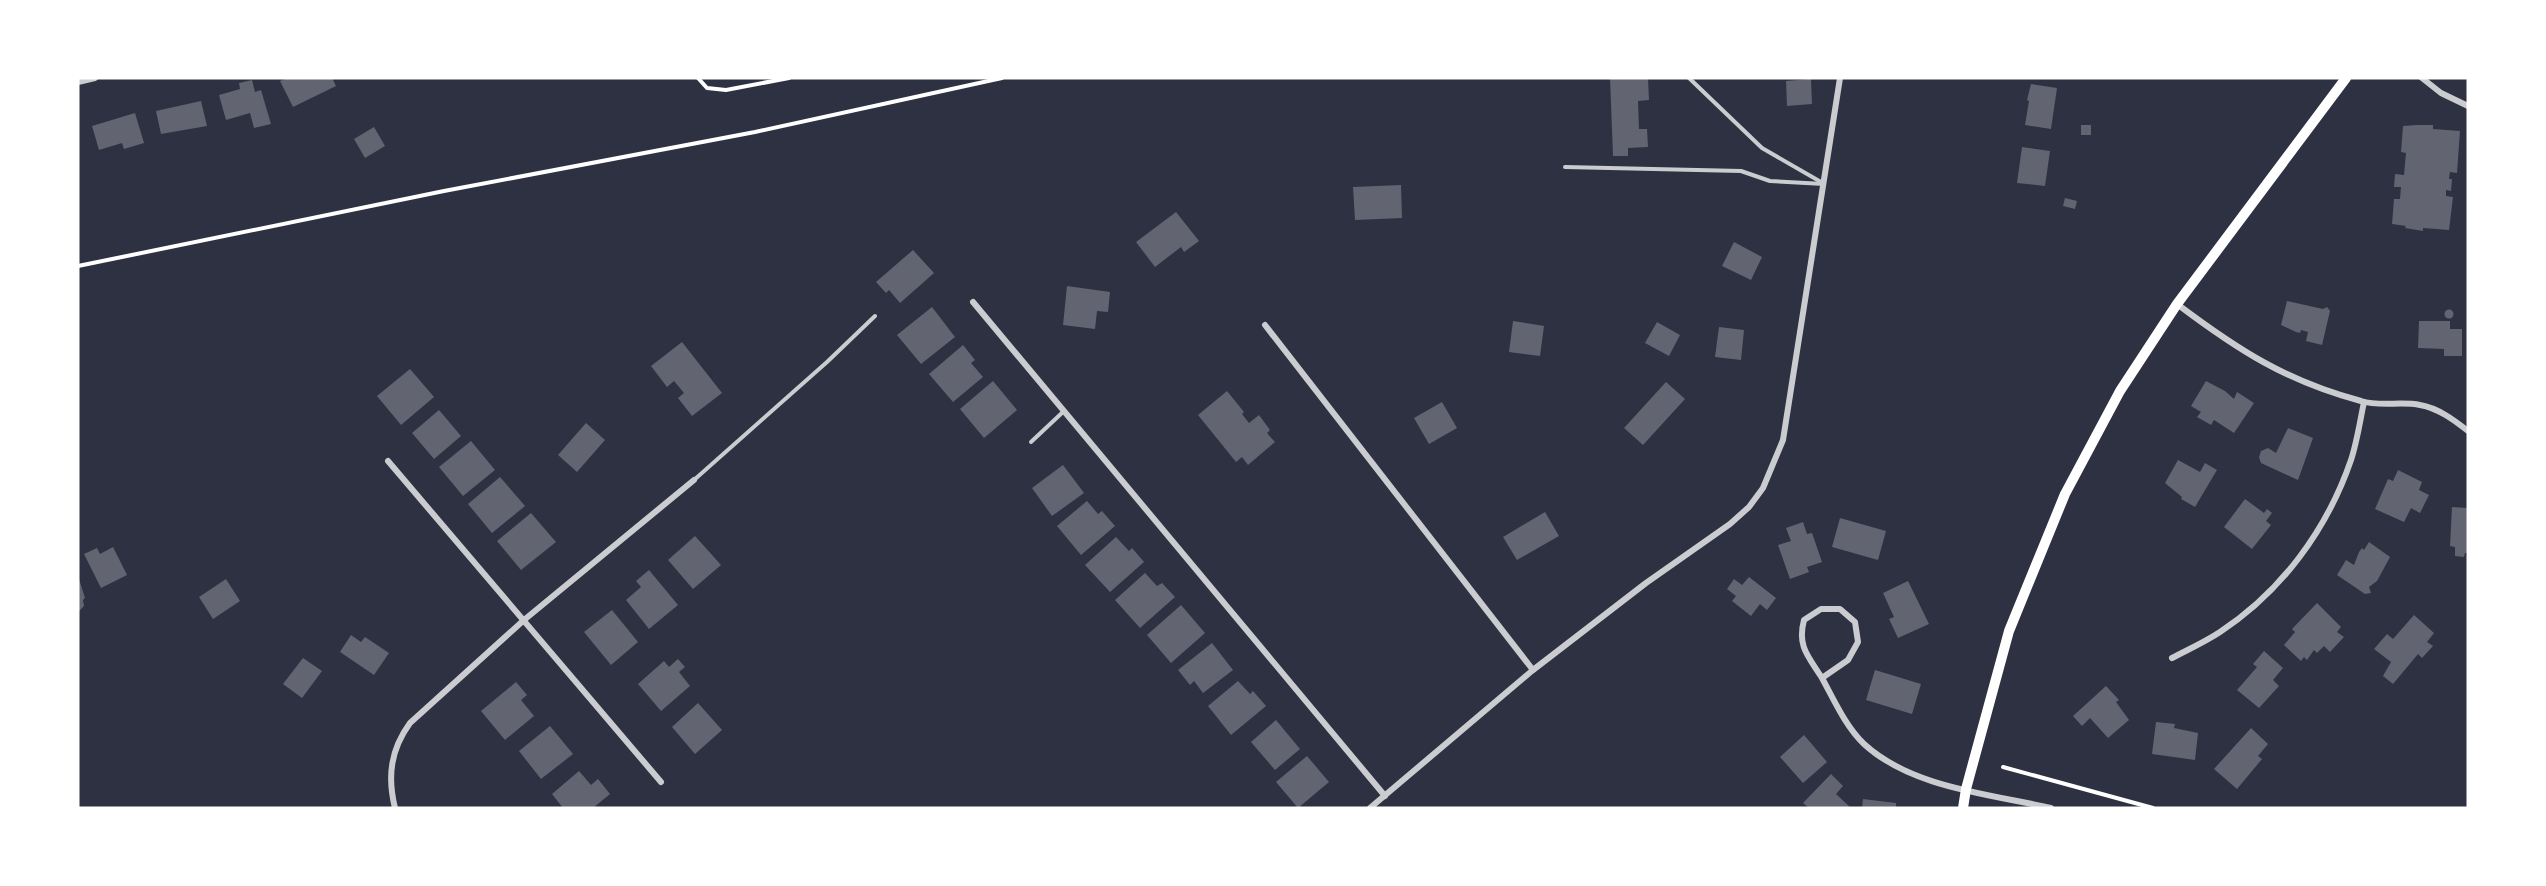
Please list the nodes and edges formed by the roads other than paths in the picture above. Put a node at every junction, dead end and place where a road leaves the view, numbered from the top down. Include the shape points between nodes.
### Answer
1 (95, 78) edge
2 (1689, 78) edge
3 (1840, 78) edge
4 (2346, 78) edge
5 (2422, 78) edge
6 (78, 82) edge
7 (2468, 106) edge
8 (1565, 166) dead end
9 (1824, 184) junction
10 (973, 302) dead end
11 (2177, 304) junction
12 (875, 316) dead end
13 (1265, 326) dead end
14 (2364, 402) junction
15 (1064, 411) junction
16 (2468, 431) edge
17 (1030, 442) dead end
18 (388, 460) dead end
19 (694, 480) joint
20 (524, 620) junction
21 (2172, 658) dead end
22 (1533, 670) junction
23 (1822, 678) junction
24 (661, 782) dead end
25 (1966, 789) junction
26 (1385, 796) junction
27 (395, 808) edge
28 (1370, 808) edge
29 (1963, 808) edge
30 (2051, 808) edge

1 - 6 street
2 - 9 lane via 1762,148
3 - 9 street
4 - 11 main road
5 - 7 street
8 - 9 lane via 1741,171 1770,180
9 - 22 street via 1783,440 1763,488 1730,524
10 - 15 street
11 - 14 street via 2230,344 2271,368
11 - 25 main road via 2120,391 2065,494 2009,631
12 - 19 lane
13 - 22 street
14 - 16 street via 2421,405 2449,416
14 - 21 street via 2351,460 2328,514 2302,555 2266,596 2220,632
15 - 17 lane
15 - 26 street
18 - 20 street
19 - 20 street
20 - 24 street
20 - 27 street via 410,723 398,739 391,776
22 - 26 street
23 - 23 street via 1848,660 1858,642 1855,622 1840,609 1821,609 1804,620 1800,636
23 - 25 street via 1863,743 1890,764 1931,782
25 - 29 main road
25 - 30 street
26 - 28 street

